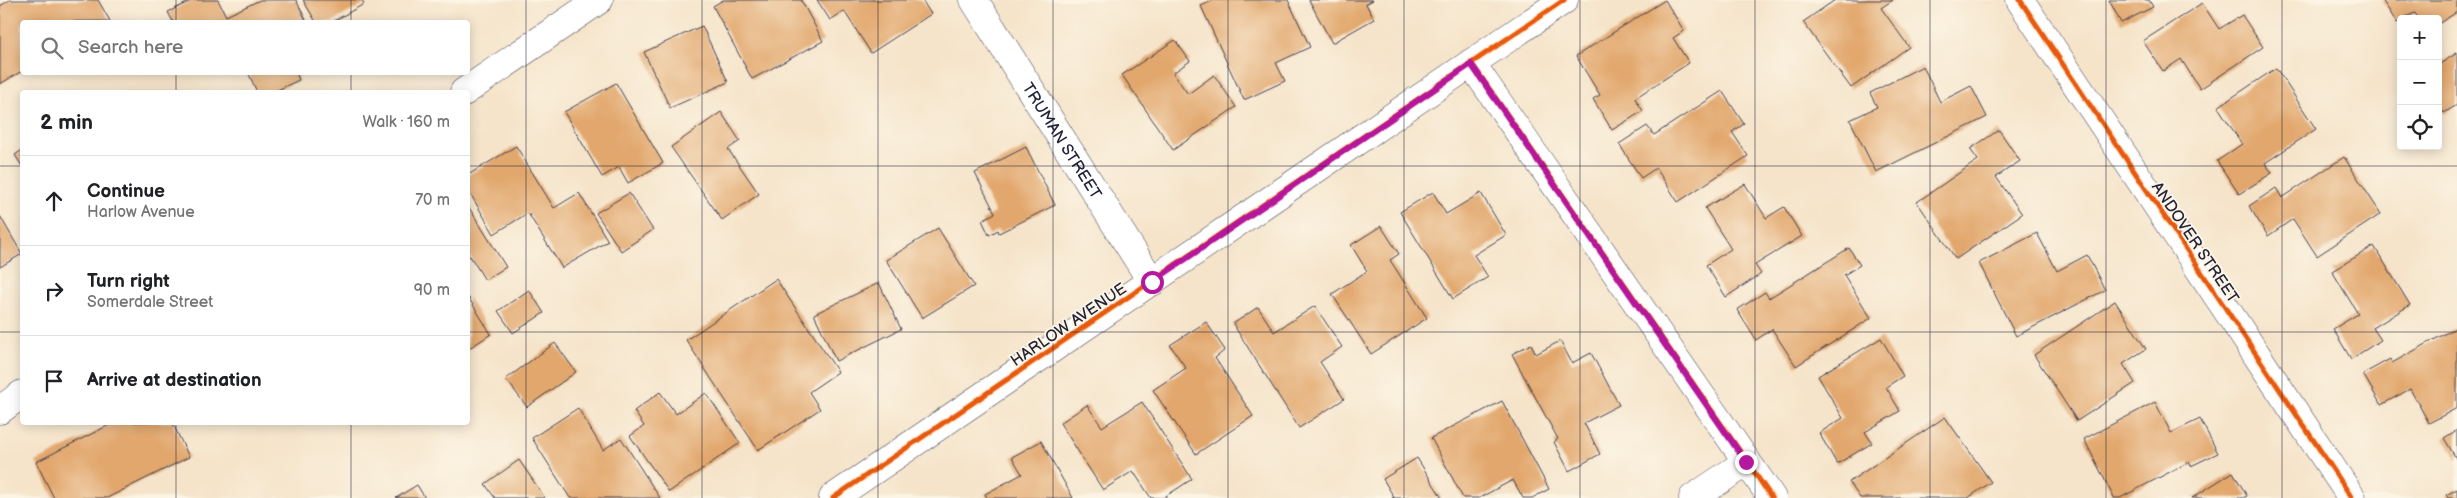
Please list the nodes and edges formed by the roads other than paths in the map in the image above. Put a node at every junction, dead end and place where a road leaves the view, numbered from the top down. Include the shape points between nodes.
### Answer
1 (599, 0) edge
2 (974, 0) edge
3 (1564, 0) edge
4 (2020, 0) edge
5 (1471, 64) junction
6 (467, 90) edge
7 (1152, 282) junction
8 (20, 395) edge
9 (0, 410) edge
10 (1746, 462) junction
11 (833, 498) edge
12 (1693, 498) edge
13 (1772, 498) edge
14 (2352, 498) edge

1 - 6 street
2 - 7 street, TRUMAN STREET
3 - 5 street, HARLOW AVENUE
4 - 14 street, ANDOVER STREET
5 - 7 street, HARLOW AVENUE
5 - 10 street
7 - 11 street, HARLOW AVENUE
8 - 9 street
10 - 12 street
10 - 13 street

